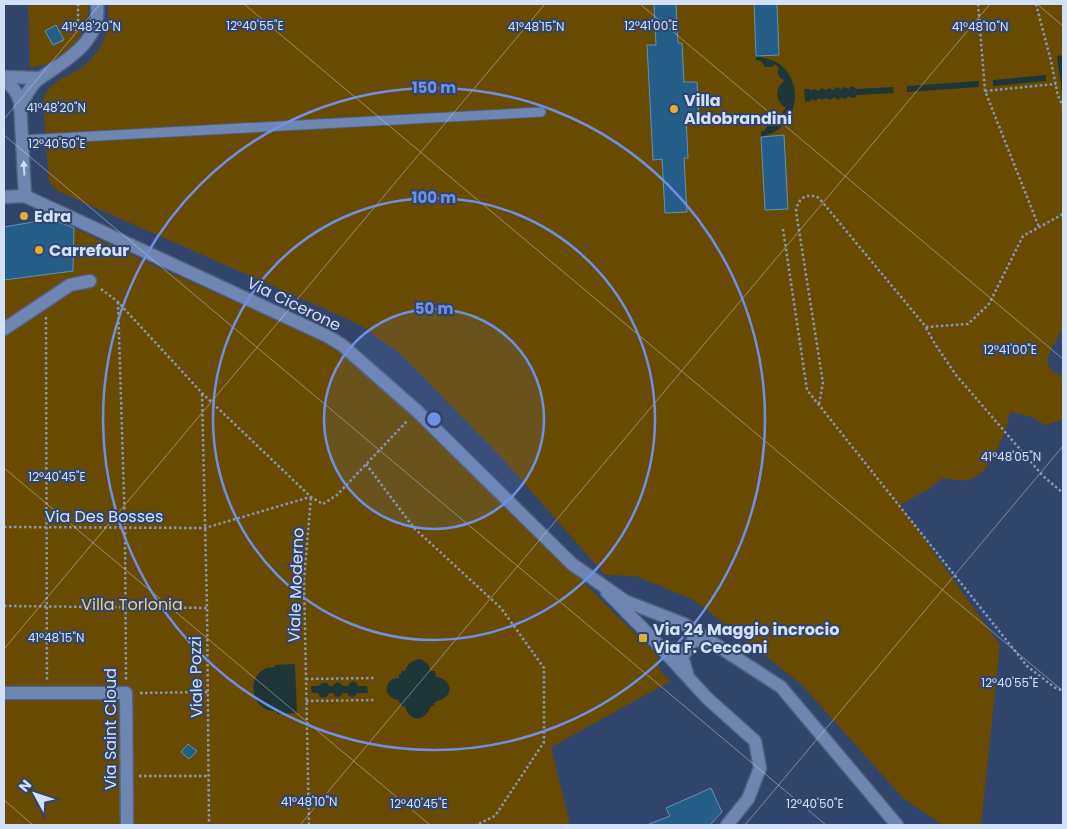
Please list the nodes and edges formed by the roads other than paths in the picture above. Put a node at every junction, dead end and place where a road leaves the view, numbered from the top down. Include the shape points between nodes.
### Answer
1 (97, 4) edge
2 (4, 77) edge
3 (40, 78) junction
4 (4, 81) edge
5 (20, 108) junction
6 (541, 112) dead end
7 (22, 140) junction
8 (25, 196) junction
9 (4, 197) edge
10 (90, 281) road end
11 (4, 329) edge
12 (594, 579) junction
13 (718, 646) junction
14 (688, 678) junction
15 (4, 693) edge
16 (127, 825) edge
17 (727, 825) edge
18 (897, 825) edge

1 - 3 main road via 98,19 92,34 67,60
2 - 3 main road
3 - 5 main road
4 - 5 main road via 14,89
5 - 7 main road
6 - 7 lane
8 -> 7 main road
8 - 9 main road
8 - 12 main road, Via Cicerone via 342,345 417,411 572,564
10 - 11 main road via 70,285
12 - 13 main road via 625,601 684,624
12 - 14 main road
13 - 14 main road via 694,639 682,657
13 - 18 main road via 781,687
14 - 17 main road via 755,741 760,768 748,799
15 - 16 main road, Via Saint Cloud via 126,693

